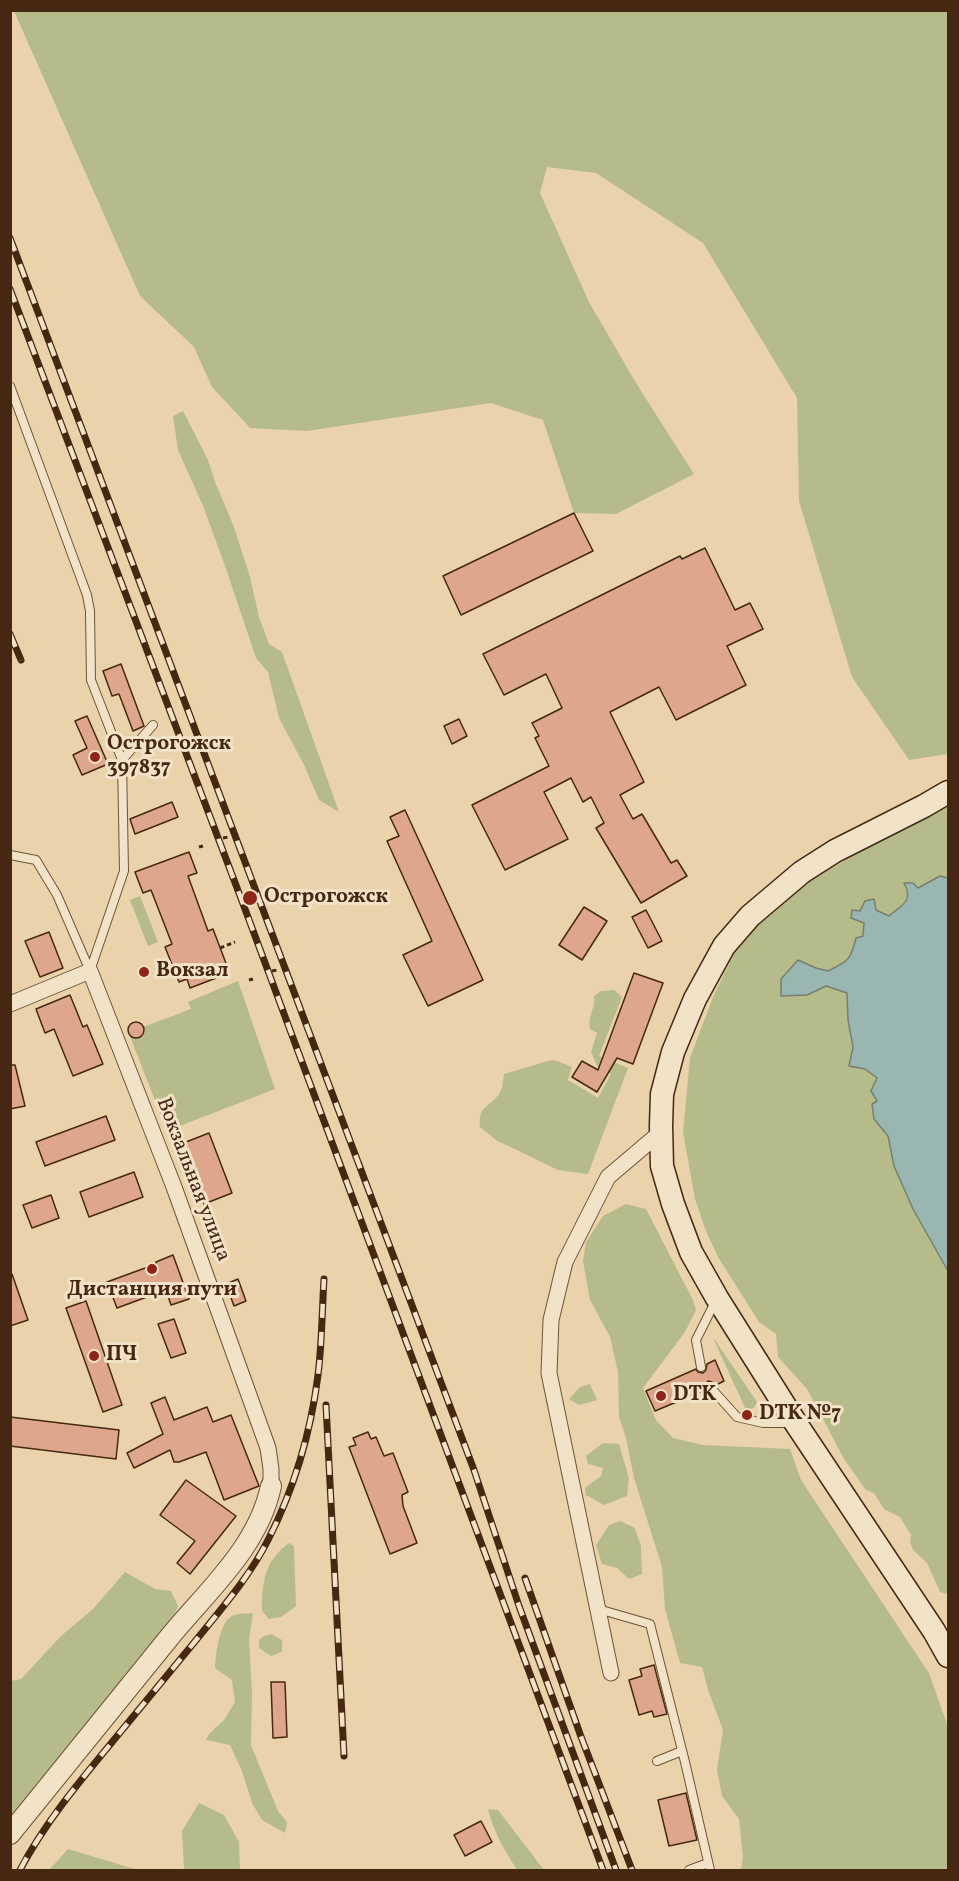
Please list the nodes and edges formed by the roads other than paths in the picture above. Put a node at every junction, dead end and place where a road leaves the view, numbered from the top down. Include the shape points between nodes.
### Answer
1 (10, 386) edge
2 (153, 725) dead end
3 (122, 760) junction
4 (948, 792) edge
5 (10, 855) edge
6 (90, 971) junction
7 (10, 1004) edge
8 (661, 1132) junction
9 (717, 1298) junction
10 (701, 1367) dead end
11 (710, 1387) dead end
12 (795, 1422) junction
13 (271, 1486) joint
14 (598, 1609) junction
15 (948, 1656) edge
16 (611, 1673) dead end
17 (682, 1751) junction
18 (657, 1761) dead end
19 (10, 1834) edge
20 (709, 1867) edge
21 (689, 1870) edge

1 - 3 lane via 21,426 87,595 91,680
2 - 3 lane
3 - 6 lane via 124,871
4 - 8 main road via 802,872 750,916 724,946 695,999 673,1052 662,1094
5 - 6 lane via 36,860 57,895
6 - 7 street
6 - 13 street, Вокзальная улица via 174,1187 268,1448
8 - 9 main road via 662,1166 673,1204 691,1252
8 - 14 street via 608,1177 565,1262 551,1320 549,1373
9 - 10 lane via 696,1340
9 - 12 main road
11 - 12 lane via 737,1418 764,1423
12 - 15 main road
13 - 19 street via 264,1511 248,1542
14 - 16 street
14 - 17 lane via 650,1624
17 - 18 lane
17 - 20 lane
20 - 21 lane

